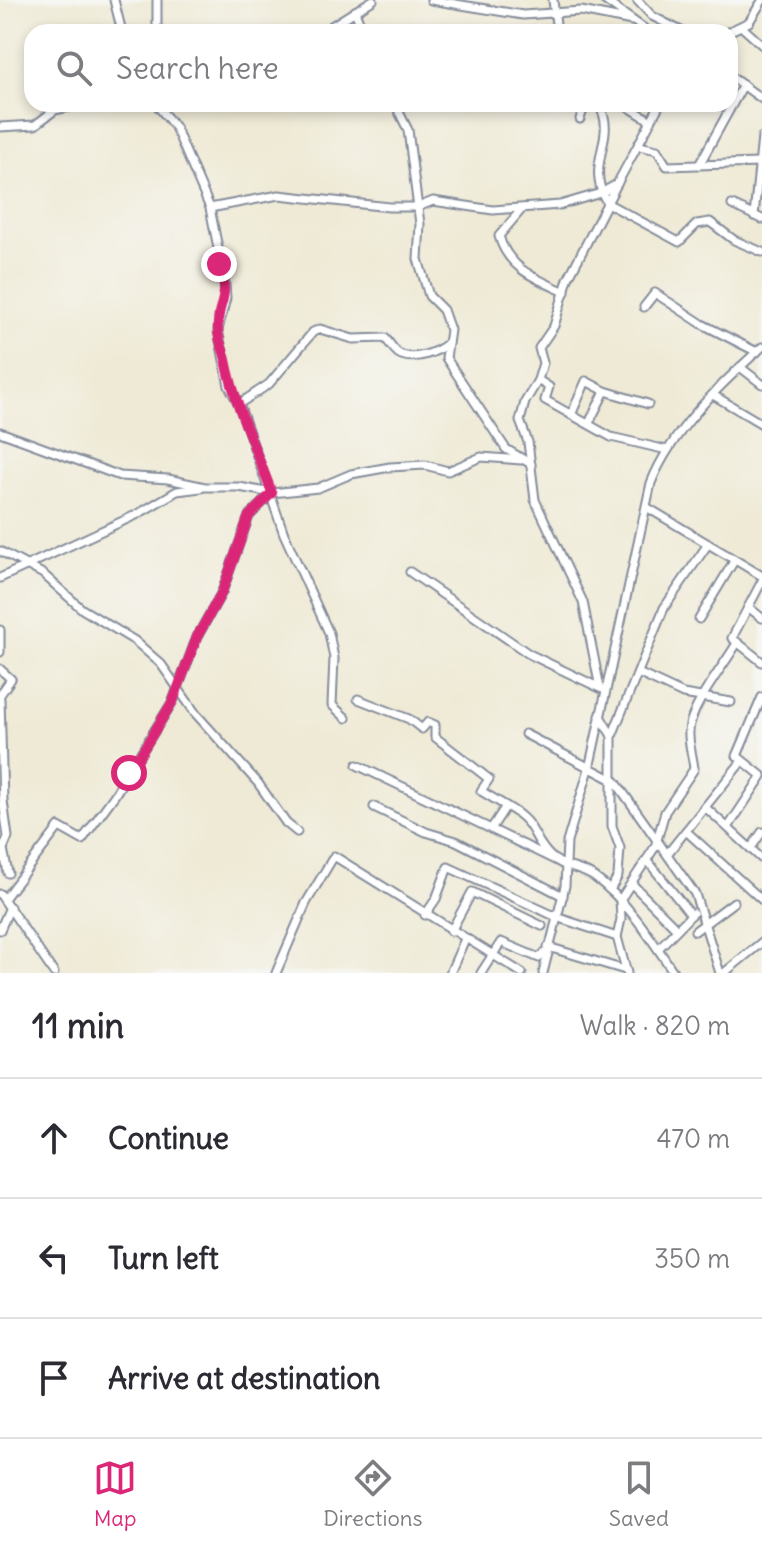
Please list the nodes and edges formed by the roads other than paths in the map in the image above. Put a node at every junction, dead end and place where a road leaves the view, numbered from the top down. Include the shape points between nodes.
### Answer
1 (114, 0) edge
2 (157, 0) edge
3 (373, 0) edge
4 (431, 0) edge
5 (553, 0) edge
6 (604, 0) edge
7 (637, 0) edge
8 (762, 1) edge
9 (355, 11) junction
10 (554, 15) junction
11 (632, 21) junction
12 (120, 24) edge
13 (157, 24) edge
14 (335, 24) edge
15 (360, 24) edge
16 (556, 24) edge
17 (637, 24) edge
18 (668, 24) edge
19 (742, 27) junction
20 (738, 28) edge
21 (762, 45) edge
22 (738, 82) edge
23 (743, 85) junction
24 (738, 94) edge
25 (762, 99) edge
26 (52, 112) edge
27 (163, 112) edge
28 (399, 112) edge
29 (582, 112) edge
30 (602, 112) edge
31 (637, 112) edge
32 (656, 112) edge
33 (728, 112) edge
34 (580, 119) dead end
35 (651, 121) junction
36 (0, 127) edge
37 (762, 139) edge
38 (639, 146) junction
39 (759, 163) junction
40 (699, 165) junction
41 (617, 184) junction
42 (760, 187) edge
43 (601, 193) junction
44 (607, 203) junction
45 (732, 205) dead end
46 (418, 207) junction
47 (210, 208) junction
48 (523, 209) junction
49 (758, 217) edge
50 (762, 252) edge
51 (565, 292) junction
52 (644, 307) dead end
53 (448, 343) junction
54 (760, 350) edge
55 (740, 367) junction
56 (538, 380) junction
57 (762, 384) edge
58 (605, 391) junction
59 (713, 395) junction
60 (239, 404) junction
61 (648, 404) dead end
62 (571, 415) junction
63 (589, 423) junction
64 (762, 424) edge
65 (0, 432) edge
66 (667, 450) junction
67 (521, 460) junction
68 (531, 464) junction
69 (205, 487) junction
70 (272, 493) junction
71 (648, 508) junction
72 (708, 544) junction
73 (0, 551) edge
74 (734, 561) junction
75 (26, 566) junction
76 (410, 572) dead end
77 (0, 578) edge
78 (762, 579) edge
79 (748, 607) junction
80 (762, 618) edge
81 (699, 619) dead end
82 (0, 630) edge
83 (737, 643) junction
84 (0, 652) edge
85 (762, 662) edge
86 (0, 669) edge
87 (638, 673) junction
88 (178, 686) junction
89 (603, 689) junction
90 (0, 697) edge
91 (762, 697) edge
92 (700, 698) junction
93 (358, 699) dead end
94 (731, 702) dead end
95 (600, 716) junction
96 (346, 718) dead end
97 (525, 734) dead end
98 (612, 736) junction
99 (742, 761) junction
100 (357, 765) dead end
101 (589, 769) junction
102 (615, 781) junction
103 (506, 806) junction
104 (374, 807) dead end
105 (705, 807) junction
106 (729, 826) junction
107 (491, 829) junction
108 (686, 831) junction
109 (297, 832) dead end
110 (762, 832) edge
111 (656, 842) junction
112 (751, 848) junction
113 (668, 853) junction
114 (762, 859) edge
115 (647, 860) junction
116 (557, 861) junction
117 (568, 869) junction
118 (8, 873) dead end
119 (632, 884) junction
120 (610, 890) junction
121 (2, 896) edge
122 (563, 896) junction
123 (620, 900) junction
124 (762, 900) edge
125 (734, 902) dead end
126 (10, 907) junction
127 (700, 907) junction
128 (425, 915) junction
129 (691, 915) junction
130 (559, 918) junction
131 (707, 923) junction
132 (542, 926) dead end
133 (677, 929) junction
134 (0, 930) edge
135 (451, 931) junction
136 (695, 931) dead end
137 (617, 937) junction
138 (465, 939) junction
139 (762, 942) edge
140 (548, 949) junction
141 (658, 949) junction
142 (492, 955) junction
143 (628, 972) edge
144 (54, 973) edge
145 (276, 973) edge
146 (450, 973) edge
147 (481, 973) edge
148 (522, 973) edge
149 (543, 973) edge
150 (674, 973) edge
151 (725, 973) edge

1 - 12 street
2 - 13 street
3 - 9 street
4 - 10 street
5 - 10 street
6 - 11 street
7 - 18 street
8 - 19 street
9 - 14 street
9 - 15 street
10 - 11 street via 581,11
10 - 16 street
11 - 17 street
19 - 20 street
19 - 21 street
22 - 23 street
23 - 24 street
23 - 25 street
26 - 36 street via 35,125
27 - 47 street via 175,127
28 - 46 street via 408,130
29 - 34 street
30 - 43 street via 607,120 596,162
31 - 35 street
32 - 35 street
33 - 40 street
35 - 38 street
37 - 39 street
38 - 40 street via 657,150 667,166
38 - 41 street
39 - 40 street
39 - 42 street
41 - 43 street
41 - 44 street
42 - 49 street
43 - 44 street
43 - 48 street
44 - 50 street via 679,242 697,224 710,222
44 - 51 street
45 - 49 street
46 - 47 street via 279,195
46 - 48 street via 433,201
46 - 53 street via 418,259 429,296 446,317
47 - 60 street via 226,298 218,330 229,386
48 - 51 street via 499,236 502,248 530,276
51 - 56 street via 554,326 539,348 543,363
52 - 54 street via 655,293 739,345
53 - 60 street via 426,354 405,355 385,338 353,339 320,329 269,384
53 - 67 street via 446,358 453,370 494,434
54 - 55 street
55 - 57 street
55 - 59 street
56 - 62 street via 549,387 545,400
56 - 68 street via 520,421
58 - 61 street
58 - 62 street via 586,381
58 - 63 street
59 - 64 street
59 - 66 street
60 - 70 street
62 - 63 street
63 - 66 street via 611,437
65 - 69 street via 120,476
66 - 71 street via 651,483
67 - 68 street
67 - 70 street via 481,457 448,471 425,465 390,467 351,474 318,488
68 - 89 street via 535,500 583,602
69 - 70 street
69 - 75 street via 177,491
70 - 88 street via 249,516 222,592
70 - 96 street via 284,534 329,633 332,705
71 - 72 street
71 - 89 street
72 - 74 street
72 - 87 street via 664,608
73 - 75 street
74 - 78 street
74 - 81 street
75 - 77 street
75 - 88 street via 98,621 135,641
76 - 89 street via 529,654
78 - 79 street
79 - 80 street
79 - 83 street via 732,635
82 - 84 street
83 - 85 street
83 - 92 street
86 - 90 street via 11,679
87 - 92 street
87 - 98 street
88 - 109 street
88 - 121 street via 82,840 59,827
89 - 95 street
90 - 118 street
91 - 99 street via 737,756
92 - 94 street
92 - 111 street via 689,730 694,769 665,812
93 - 103 street via 422,729 428,722 435,725 435,737 489,779 481,791
95 - 98 street
95 - 101 street
97 - 101 street
98 - 102 street
99 - 105 street
99 - 106 street via 762,776
100 - 107 street
101 - 102 street
101 - 117 street via 567,842
102 - 111 street
102 - 120 street via 612,826 620,848 618,876
103 - 107 street
103 - 116 street via 526,818
104 - 122 street via 458,842
105 - 106 street
105 - 108 street
106 - 112 street
107 - 116 street
108 - 113 street
108 - 124 street
110 - 112 street
111 - 113 street
111 - 115 street
112 - 114 street
113 - 127 street
115 - 119 street
115 - 129 street
116 - 117 street
117 - 120 street via 584,871
117 - 122 street
119 - 123 street
119 - 133 street
120 - 123 street
121 - 126 street
122 - 130 street
123 - 137 street
123 - 141 street
125 - 131 street
126 - 134 street
126 - 144 street
127 - 129 street
127 - 131 street
128 - 130 street via 448,867
128 - 135 street
128 - 145 street via 334,856 306,903
129 - 133 street
130 - 137 street
130 - 140 street
131 - 136 street
131 - 151 street
132 - 135 street via 472,892
133 - 141 street
135 - 138 street
137 - 143 street
138 - 142 street
138 - 146 street
139 - 151 street
140 - 142 street via 539,958 501,942
140 - 143 street
140 - 149 street
141 - 150 street
142 - 147 street
142 - 148 street

